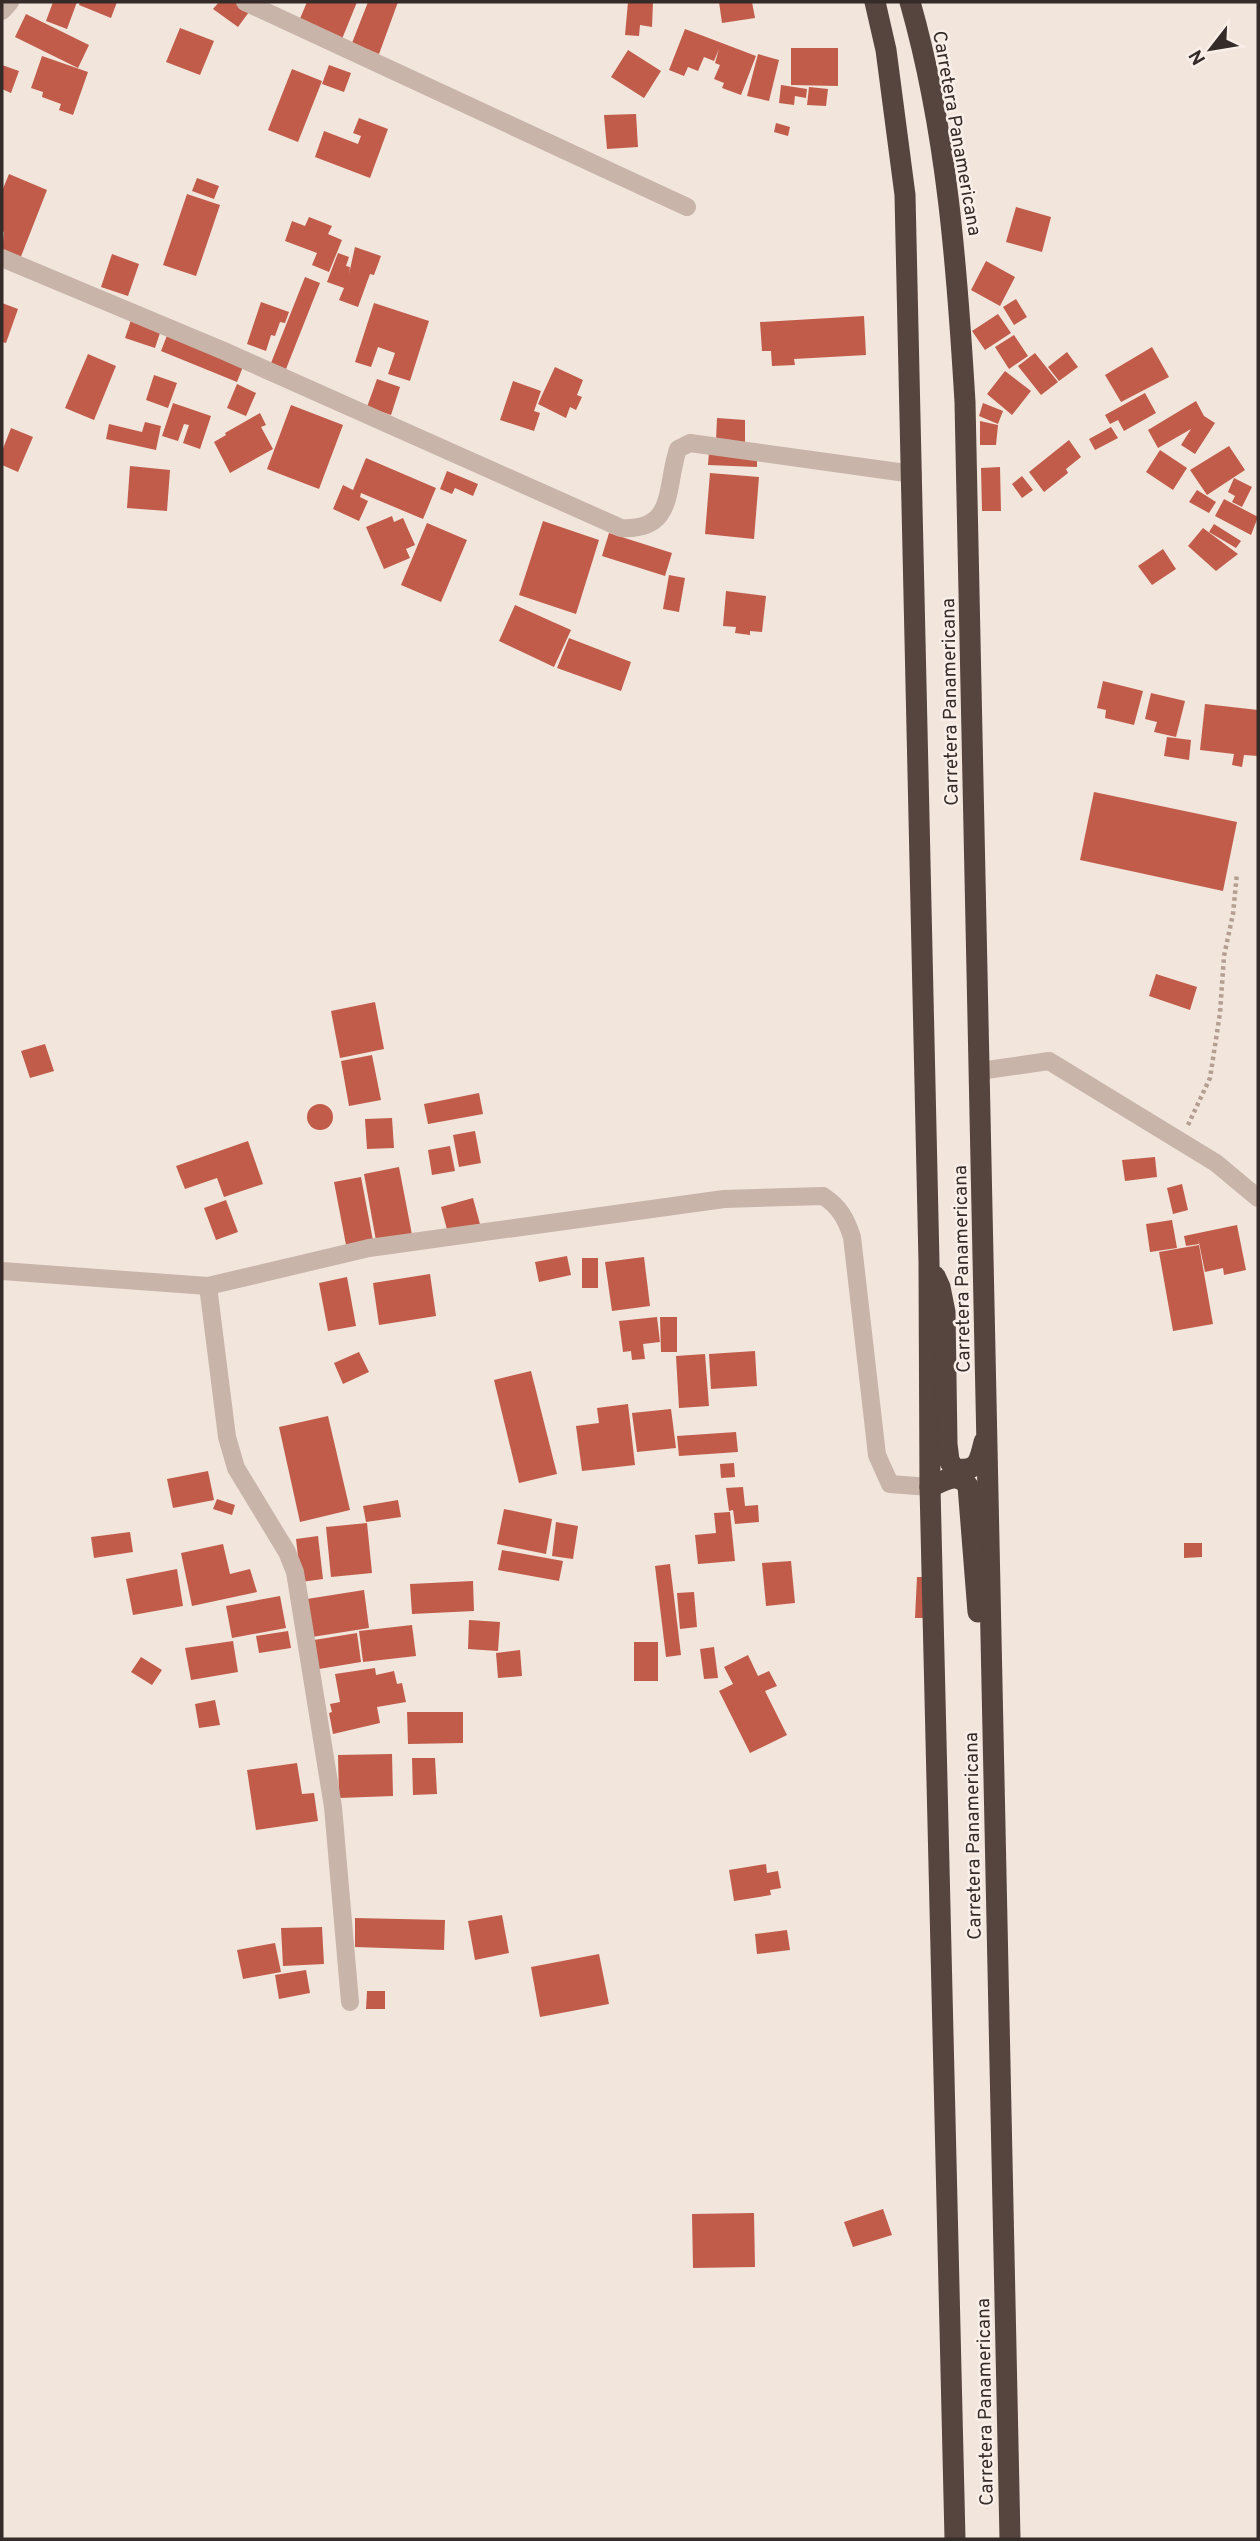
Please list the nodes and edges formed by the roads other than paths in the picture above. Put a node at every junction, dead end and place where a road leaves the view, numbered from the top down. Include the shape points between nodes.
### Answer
1 (10, 2) edge
2 (246, 2) edge
3 (875, 2) edge
4 (910, 2) edge
5 (2, 11) edge
6 (687, 207) dead end
7 (2, 258) edge
8 (913, 474) junction
9 (980, 1071) junction
10 (1258, 1198) edge
11 (929, 1262) junction
12 (2, 1271) edge
13 (208, 1286) junction
14 (988, 1427) junction
15 (930, 1487) junction
16 (993, 1739) junction
17 (350, 2002) dead end
18 (955, 2539) edge
19 (1010, 2539) edge

1 - 5 street
2 - 6 street
3 - 8 highway, Carretera Panamericana via 905,195
4 - 9 highway, Carretera Panamericana via 949,191 959,293
7 - 8 street via 224,351 621,528 651,524 664,511 678,449 690,443
8 - 11 highway, Carretera Panamericana
9 - 10 street via 1049,1061 1216,1163
9 - 14 highway, Carretera Panamericana
11 - 14 highway via 945,1312 947,1444 954,1469 967,1470 979,1461
11 - 15 highway, Carretera Panamericana
12 - 13 street
13 - 15 street via 369,1248 724,1199 823,1196 834,1203 852,1237 877,1455 890,1484
13 - 17 street via 236,1468 295,1572 333,1807
14 - 16 highway, Carretera Panamericana
15 - 16 highway via 957,1478 968,1486 983,1690
15 - 18 highway, Carretera Panamericana
16 - 19 highway, Carretera Panamericana

